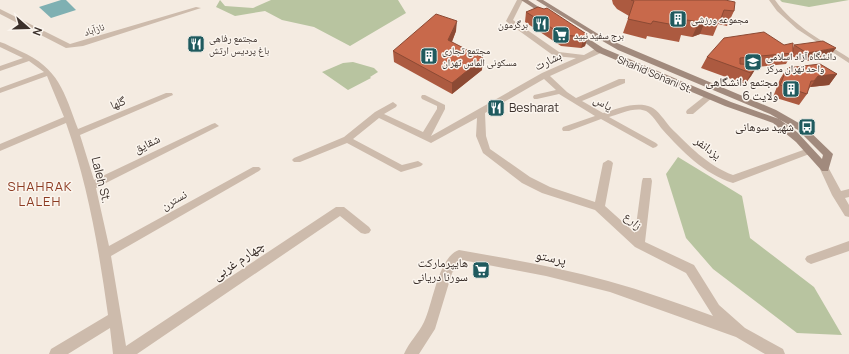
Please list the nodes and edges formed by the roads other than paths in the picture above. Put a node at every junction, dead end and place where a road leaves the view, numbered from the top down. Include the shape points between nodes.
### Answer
1 (520, 0) edge
2 (524, 0) edge
3 (539, 0) edge
4 (772, 0) edge
5 (198, 8) dead end
6 (0, 12) edge
7 (0, 44) edge
8 (600, 50) junction
9 (29, 58) junction
10 (584, 58) junction
11 (849, 61) edge
12 (0, 69) edge
13 (49, 73) junction
14 (545, 75) junction
15 (622, 81) dead end
16 (0, 91) edge
17 (562, 92) junction
18 (169, 95) dead end
19 (425, 97) dead end
20 (537, 97) dead end
21 (709, 97) junction
22 (575, 101) junction
23 (393, 105) dead end
24 (690, 112) dead end
25 (481, 113) junction
26 (378, 114) junction
27 (602, 116) junction
28 (70, 118) junction
29 (215, 126) dead end
30 (566, 129) dead end
31 (76, 133) junction
32 (425, 137) junction
33 (347, 140) junction
34 (653, 145) dead end
35 (0, 148) edge
36 (809, 151) junction
37 (297, 160) dead end
38 (608, 163) dead end
39 (418, 164) dead end
40 (825, 168) junction
41 (256, 169) dead end
42 (647, 181) dead end
43 (90, 186) junction
44 (849, 193) edge
45 (838, 196) junction
46 (599, 207) junction
47 (849, 213) edge
48 (365, 230) dead end
49 (639, 244) junction
50 (849, 246) edge
51 (105, 254) junction
52 (811, 259) dead end
53 (115, 318) junction
54 (740, 332) junction
55 (56, 354) edge
56 (120, 354) edge
57 (125, 354) edge
58 (411, 354) edge
59 (778, 354) edge

1 - 10 street, بشارت via 509,21 557,54
2 - 8 main road, Shahid Sohani St.
3 - 40 main road, Shahid Sohani St. via 600,38 773,112 801,128 828,154
4 - 11 street via 799,28
5 - 6 street, نازآباد via 69,46
7 - 9 street, Laleh St.
8 - 10 street, بشارت
8 - 21 main road, Shahid Sohani St.
9 - 12 street
9 - 13 street, Laleh St.
10 - 14 street, بشارت
13 - 16 street
13 - 28 street, Laleh St.
14 - 17 street, یاس
14 - 25 street, بشارت
15 - 22 street
17 - 20 street
17 - 22 street, یاس
18 - 31 street, گلها
19 - 32 street via 441,105 442,109
21 - 24 street
21 - 36 main road, Shahid Sohani St. via 781,124 797,136
22 - 27 street, یاس
23 - 26 street
25 - 32 street, بشارت via 431,140
25 - 46 street, زارع via 481,136 486,151 526,180 546,190
26 - 32 street
26 - 33 street
27 - 30 street, یزدانفر
27 - 34 street, یاس
27 - 36 street, یزدانفر via 637,107 649,109 690,152 726,177 733,178
28 - 31 street, Laleh St.
28 - 35 street
29 - 43 street, شقایق
31 - 43 street, Laleh St.
33 - 37 street
33 - 39 street via 401,169
36 - 40 main road, Shahid Sohani St.
38 - 46 street
40 - 45 street, Shahid Sohani St.
41 - 51 street, نسترن
42 - 49 street
43 - 51 street, Laleh St.
44 - 45 street
45 - 47 street, Shahid Sohani St.
46 - 49 street, زارع
48 - 57 street, چهارم غربی via 340,210
49 - 54 street, زارع via 690,269 714,309
50 - 52 street
51 - 53 street, Laleh St.
53 - 55 street
53 - 56 street, Laleh St.
54 - 58 street, پرستو via 632,293 542,270 459,255 446,271 430,325
54 - 59 street, زارع

